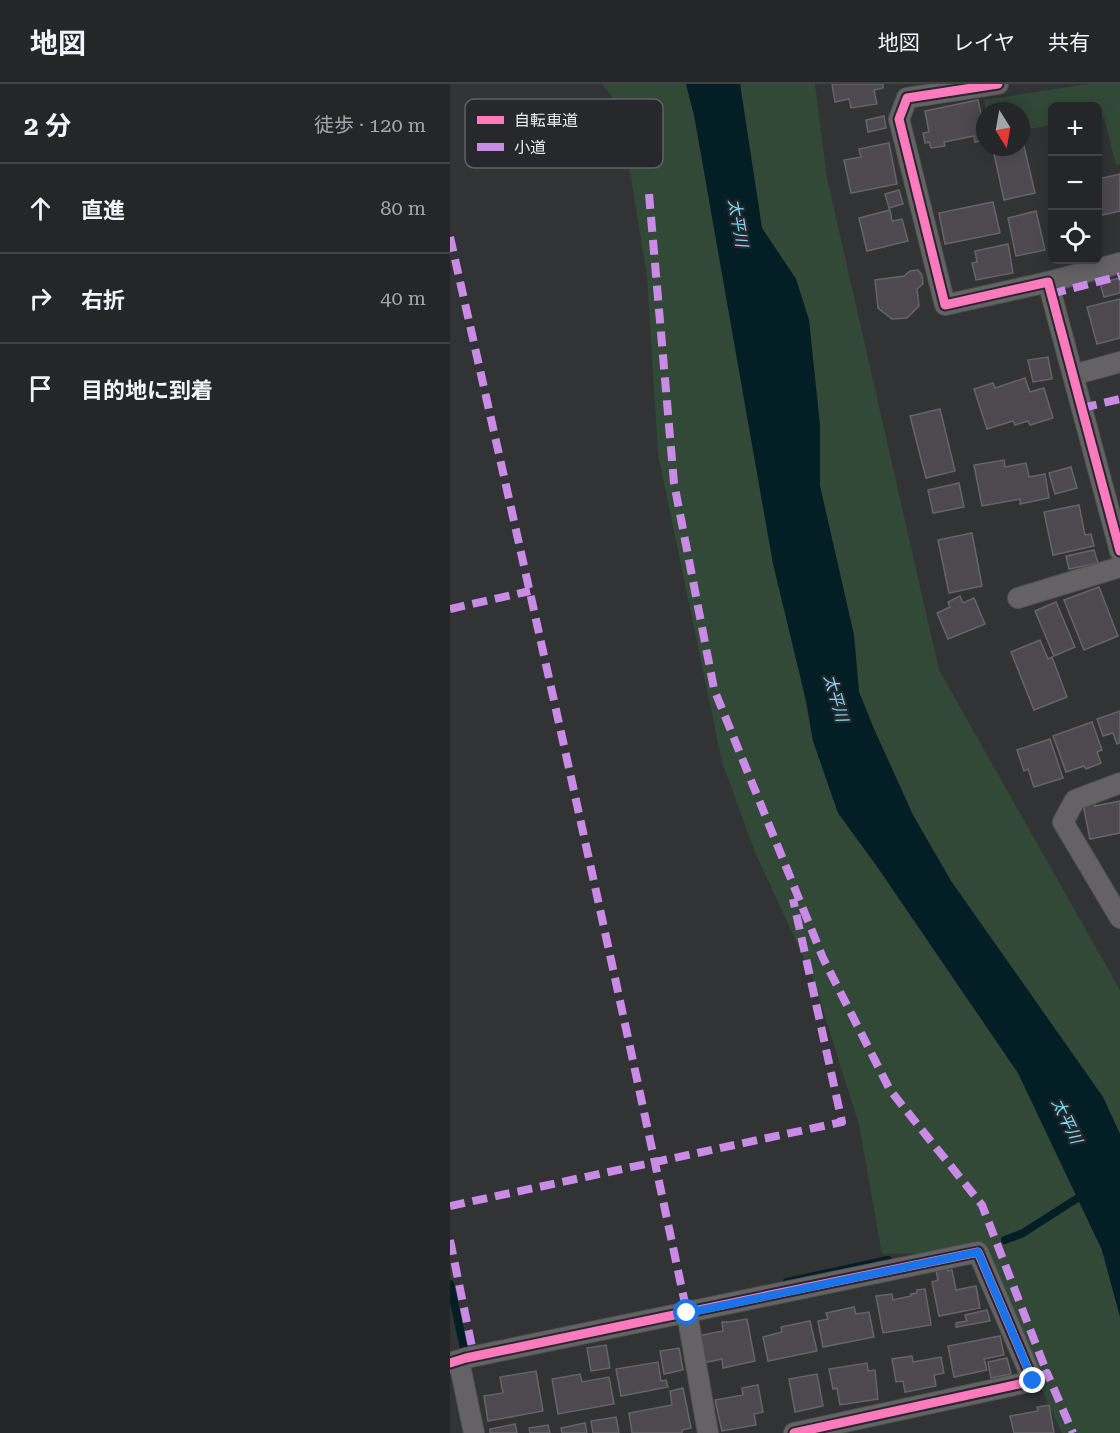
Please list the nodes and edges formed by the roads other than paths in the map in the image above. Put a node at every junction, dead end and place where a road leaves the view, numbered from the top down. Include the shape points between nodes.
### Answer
1 (998, 84) edge
2 (906, 91) edge
3 (1120, 263) edge
4 (1048, 282) junction
5 (1120, 362) edge
6 (1073, 375) junction
7 (1112, 490) edge
8 (1120, 551) edge
9 (1120, 567) edge
10 (1018, 598) dead end
11 (1120, 783) edge
12 (1120, 918) edge
13 (687, 1313) junction
14 (455, 1362) edge
15 (474, 1433) edge
16 (708, 1433) edge
17 (794, 1433) edge

1 - 2 street
2 - 4 street via 899,119 945,305
3 - 4 street
4 - 6 street
5 - 6 street
6 - 7 street
7 - 8 street
9 - 10 street
11 - 12 street via 1075,800 1063,822
13 - 14 street
13 - 16 street
13 - 17 street via 978,1252 1033,1381
14 - 15 street

